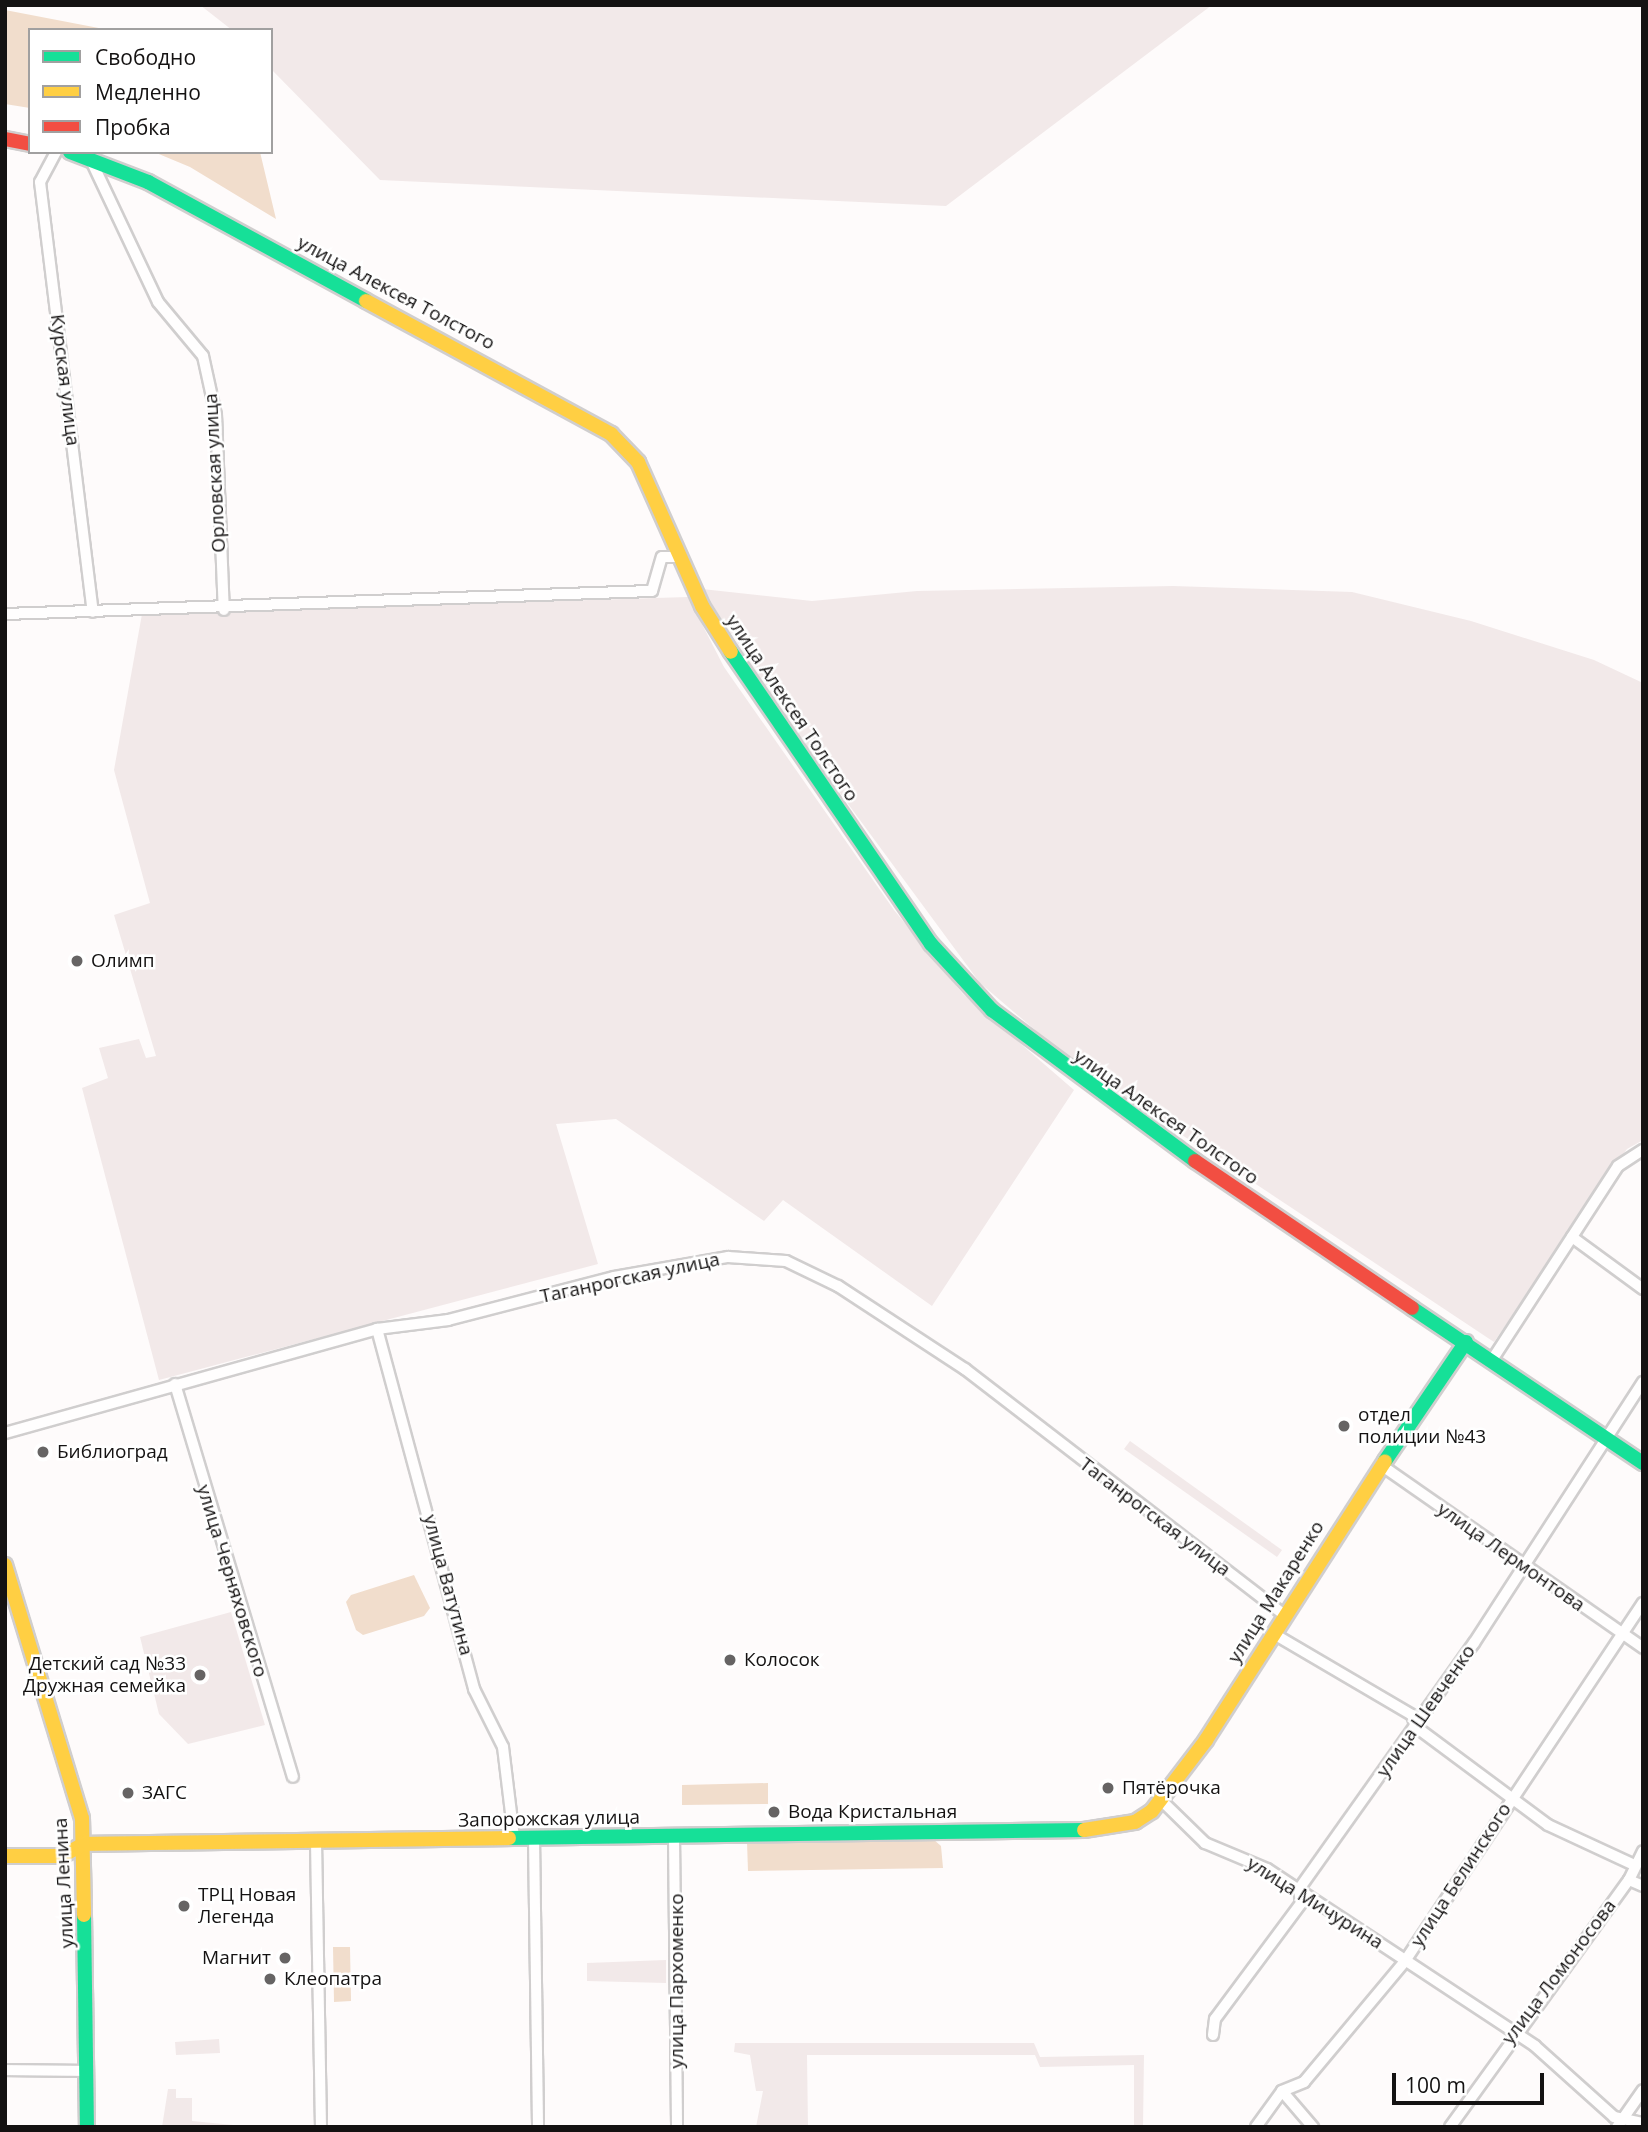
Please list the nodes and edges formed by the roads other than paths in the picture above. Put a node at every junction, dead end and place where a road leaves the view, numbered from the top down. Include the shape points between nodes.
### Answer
1 (5, 139) edge
2 (28, 144) edge
3 (55, 154) edge
4 (77, 154) edge
5 (90, 158) junction
6 (681, 557) junction
7 (224, 610) junction
8 (93, 612) junction
9 (5, 614) edge
10 (1643, 1150) edge
11 (1572, 1237) junction
12 (1643, 1289) edge
13 (377, 1329) junction
14 (1466, 1342) junction
15 (1492, 1360) junction
16 (1643, 1382) edge
17 (176, 1384) junction
18 (5, 1433) edge
19 (1606, 1437) junction
20 (1643, 1463) edge
21 (1381, 1465) junction
22 (5, 1565) edge
23 (1525, 1566) junction
24 (1643, 1603) edge
25 (1283, 1614) junction
26 (1273, 1634) junction
27 (1623, 1635) junction
28 (1643, 1648) edge
29 (1416, 1727) junction
30 (293, 1777) dead end
31 (1512, 1797) junction
32 (1161, 1800) junction
33 (1096, 1830) joint
34 (674, 1836) junction
35 (514, 1838) junction
36 (534, 1838) junction
37 (316, 1841) junction
38 (84, 1844) junction
39 (1643, 1851) edge
40 (5, 1856) edge
41 (1632, 1864) junction
42 (1629, 1880) junction
43 (1643, 1886) edge
44 (1299, 1889) junction
45 (1405, 1961) junction
46 (1513, 2032) junction
47 (1213, 2035) dead end
48 (5, 2070) edge
49 (87, 2071) junction
50 (1643, 2090) edge
51 (1282, 2091) junction
52 (1624, 2118) junction
53 (1643, 2123) edge
54 (87, 2127) edge
55 (321, 2127) edge
56 (538, 2127) edge
57 (677, 2127) edge
58 (1256, 2127) edge
59 (1314, 2127) edge
60 (1450, 2127) edge
61 (1617, 2127) edge

1 - 2 street
3 - 8 street, Курская улица via 41,193
4 - 5 street, улица Алексея Толстого
5 - 6 street, улица Алексея Толстого via 148,182 611,434 638,462
5 - 7 street, Орловская улица via 158,302 203,356 216,415
6 - 7 street via 662,556 652,591
6 - 14 street, улица Алексея Толстого via 711,622 818,784 931,944 992,1010 1117,1108
7 - 8 street
8 - 9 street
10 - 11 street via 1618,1166
11 - 12 street
11 - 15 street
13 - 17 street, Таганрогская улица
13 - 25 street, Таганрогская улица via 448,1320 614,1277 729,1257 786,1261 838,1286 965,1369
13 - 35 street, улица Ватутина via 474,1689 503,1747
14 - 15 street, улица Алексея Толстого
14 - 21 street, улица Макаренко
15 - 19 street, улица Алексея Толстого
16 - 19 street, улица Шевченко
17 - 18 street, Таганрогская улица
17 - 30 street, улица Черняховского
19 - 20 street
19 - 23 street, улица Шевченко
21 - 23 street, улица Лермонтова
21 - 25 street, улица Макаренко
22 - 38 street, улица Ленина via 71,1774
23 - 27 street, улица Лермонтова
23 - 29 street, улица Шевченко
24 - 27 street, улица Белинского
25 - 26 street, улица Макаренко
26 - 29 street via 1412,1715
26 - 32 street, улица Макаренко
27 - 28 street, улица Лермонтова
27 - 31 street, улица Белинского
29 - 31 street
29 - 44 street, улица Шевченко
31 - 41 street via 1548,1825
31 - 45 street, улица Белинского
32 - 33 street, улица Макаренко via 1135,1822
32 - 44 street, улица Мичурина via 1205,1843
33 - 34 street, Запорожская улица
34 - 36 street, Запорожская улица
34 - 57 street, улица Пархоменко
35 - 36 street, Запорожская улица
35 - 37 street, Запорожская улица
36 - 56 street
37 - 38 street, Запорожская улица
37 - 55 street
38 - 40 street, Запорожская улица via 62,1856
38 - 49 street, улица Ленина
39 - 41 street, улица Ломоносова
41 - 42 street, улица Ломоносова
42 - 43 street
42 - 46 street, улица Ломоносова
44 - 45 street, улица Мичурина
44 - 47 street, улица Шевченко via 1301,1903 1215,2019
45 - 46 street, улица Мичурина
45 - 51 street, улица Белинского via 1304,2082
46 - 52 street, улица Мичурина via 1614,2117
46 - 60 street, улица Ломоносова
48 - 49 street
49 - 54 street, улица Ленина
50 - 52 street
51 - 58 street, улица Белинского
51 - 59 street
52 - 53 street, улица Мичурина
52 - 61 street

